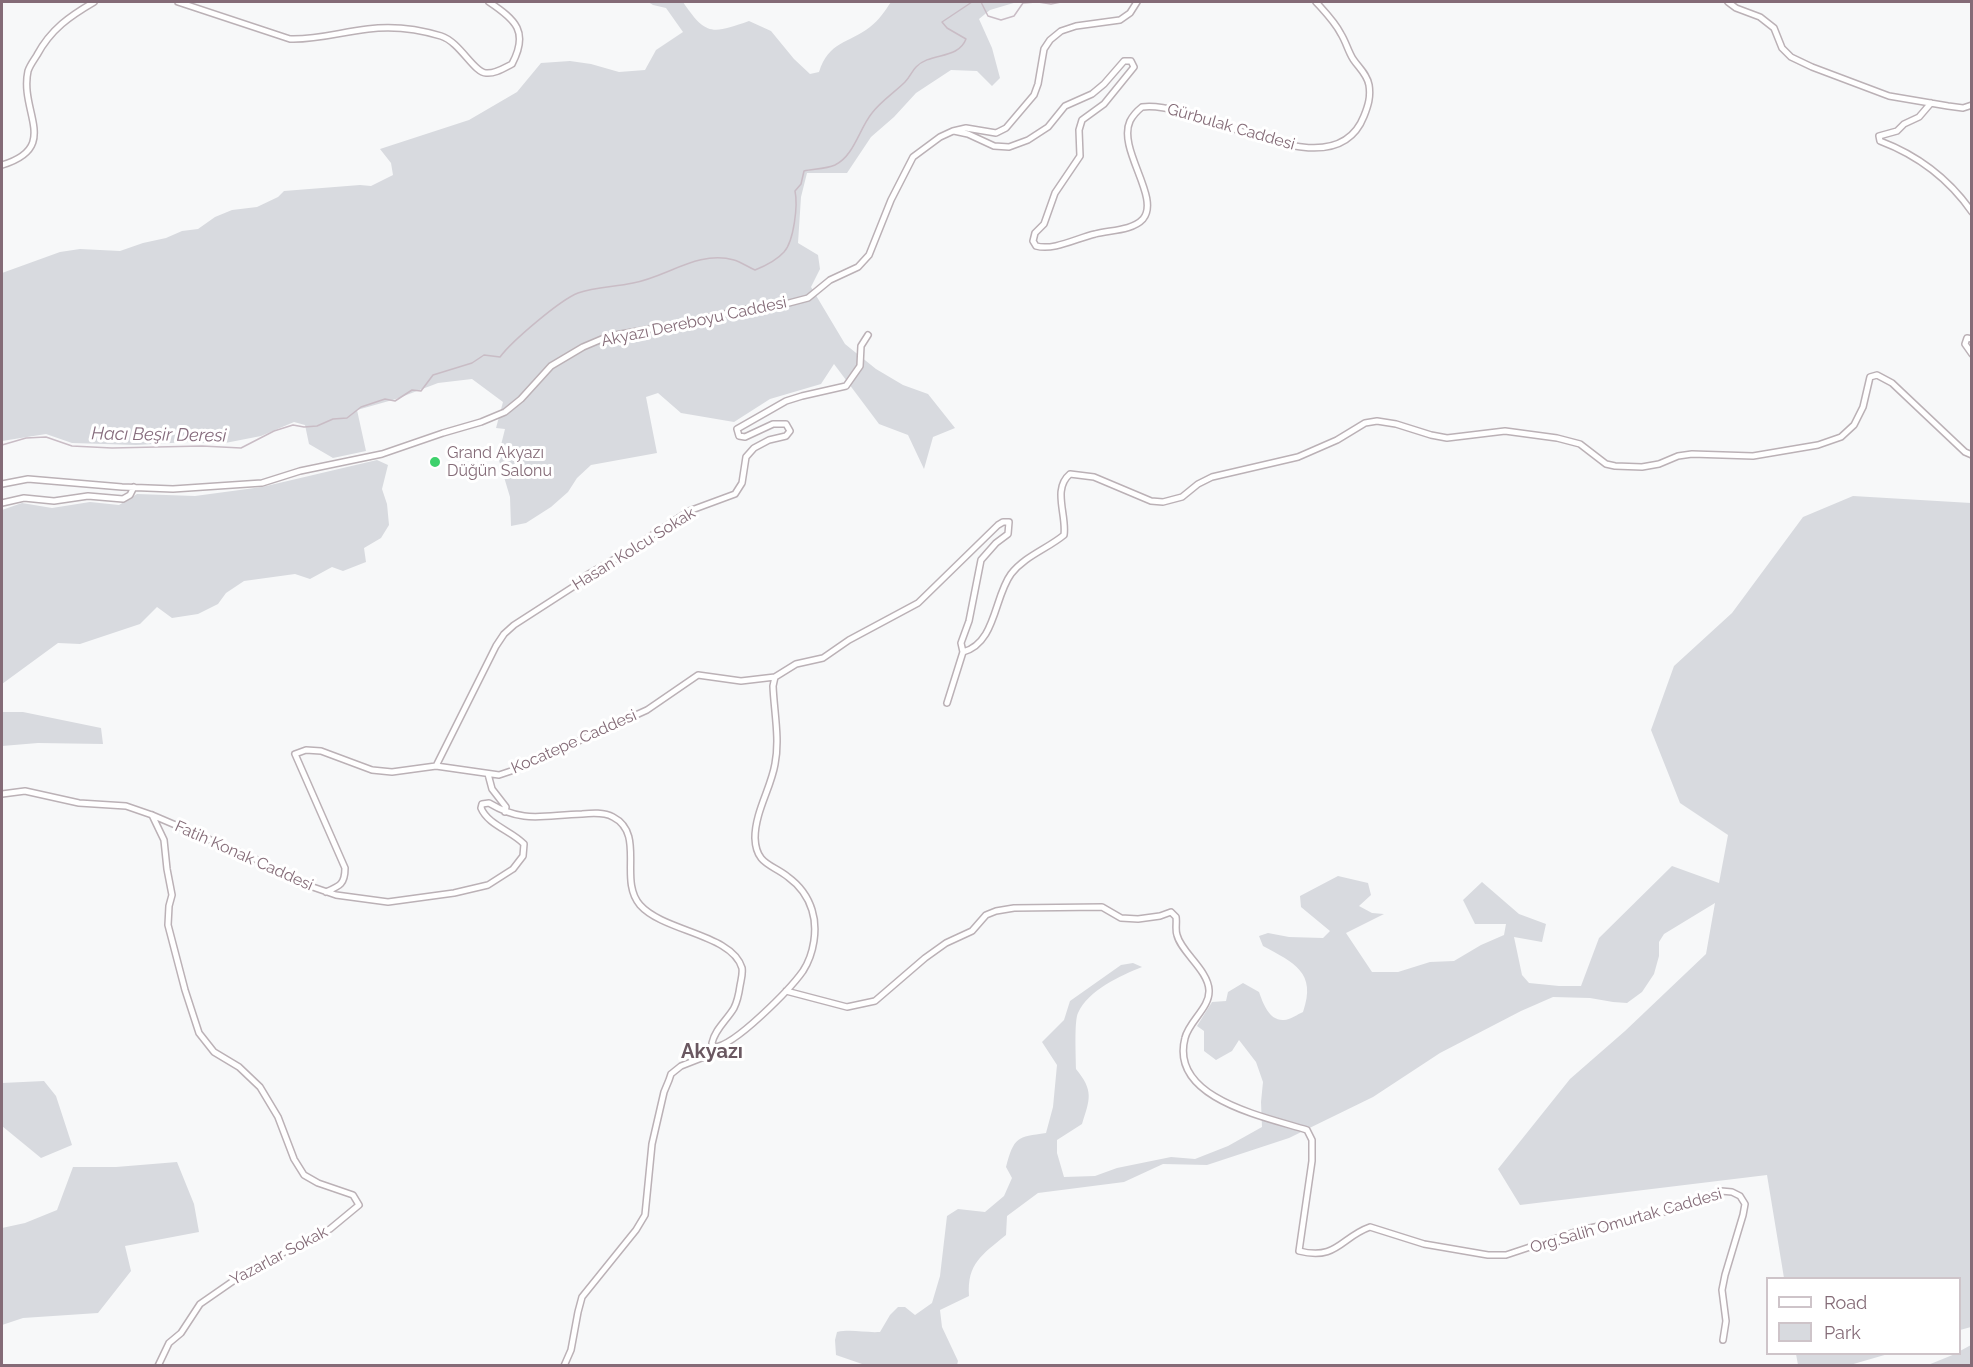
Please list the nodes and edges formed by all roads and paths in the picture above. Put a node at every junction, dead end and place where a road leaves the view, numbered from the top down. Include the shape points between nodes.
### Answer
1 (94, 2) edge
2 (178, 2) edge
3 (489, 2) edge
4 (1137, 2) edge
5 (1316, 2) edge
6 (1728, 2) edge
7 (1931, 103) junction
8 (1971, 105) edge
9 (953, 131) junction
10 (2, 165) edge
11 (1971, 212) edge
12 (868, 335) dead end
13 (1971, 339) edge
14 (1971, 354) edge
15 (1971, 454) edge
16 (2, 483) edge
17 (134, 488) junction
18 (2, 503) edge
19 (963, 652) junction
20 (775, 677) junction
21 (947, 703) dead end
22 (436, 766) junction
23 (488, 774) junction
24 (2, 794) edge
25 (505, 812) junction
26 (152, 815) junction
27 (326, 892) junction
28 (786, 992) junction
29 (714, 1047) junction
30 (1723, 1340) dead end
31 (158, 1365) edge
32 (564, 1365) edge

1 - 10 street via 57,27 29,69 34,139 31,148
2 - 3 street via 290,39 306,40 369,29 416,30 455,43 484,74 512,64 521,44 511,17
4 - 9 street via 1120,20 1077,26 1050,40 1044,49 1034,95 1006,128 996,133 966,128
5 - 9 street, Gürbulak Caddesi via 1341,33 1369,84 1370,99 1360,125 1334,147 1313,149 1290,146 1182,111 1153,105 1142,107 1129,122 1128,135 1147,210 1143,219 1130,227 1046,248 1034,244 1035,233 1044,224 1055,193 1080,156 1081,121 1104,104 1134,68 1129,60 1092,94 1065,106 1048,127 1028,140 1009,147 994,146
6 - 7 street via 1760,16 1774,28 1782,48 1791,57 1889,96
7 - 8 street via 1963,108
7 - 11 street via 1919,117 1897,131 1879,136 1880,141 1938,174
9 - 17 street, Akyazı Dereboyu Caddesi via 913,157 869,255 858,267 830,280 808,298 609,336 551,366 505,412 382,454 262,483
12 - 22 street, Hasan Kolcu Sokak via 861,346 860,366 846,386 786,401 737,429 739,436 745,437 773,424 786,424 790,432 754,448 746,457 742,483 735,494 689,511 587,575 504,634
13 - 14 street via 1967,338 1965,344
15 - 19 street via 1877,375 1870,377 1854,425 1841,437 1754,456 1692,453 1650,465 1615,466 1606,464 1580,444 1557,438 1505,430 1447,438 1377,421 1365,423 1298,457 1212,477 1182,497 1163,502 1151,501 1094,477 1070,474 1060,487 1064,535 1012,573 1002,588 996,614 985,635
16 - 17 street, Akyazı Dereboyu Caddesi via 28,479
17 - 18 street via 123,499 24,498
19 - 20 street via 961,644 981,560 1008,534 1009,522 998,525 918,603 823,658 796,664
19 - 21 street
20 - 23 street, Kocatepe Caddesi via 741,681 698,675 637,714 514,770
20 - 28 street via 777,748 757,822 756,847 761,860 803,891 815,926 813,947 803,970
22 - 23 street, Kocatepe Caddesi
22 - 27 street, Kocatepe Caddesi via 392,772 372,770 321,751 296,754 345,868 345,880
23 - 25 street
24 - 26 street, Fatih Konak Caddesi via 25,791 79,803 126,806
25 - 27 street, Fatih Konak Caddesi via 489,803 482,804 484,815 524,844 523,856 513,869 488,885 388,902
25 - 29 street via 520,817 597,813 624,825 629,834 633,891 638,903 660,921 706,938 739,960 743,972 739,992 734,1007 713,1036
26 - 27 street, Fatih Konak Caddesi
26 - 31 street, Yazarlar Sokak via 164,840 172,895 168,925 199,1033 214,1052 239,1067 260,1087 278,1116 304,1175 352,1196 359,1205 330,1229 249,1270 200,1305 169,1343
28 - 29 street via 738,1036
28 - 30 street, Org.Salih Omurtak Caddesi via 847,1007 875,1001 925,958 972,931 986,915 996,911 1102,907 1121,918 1138,919 1171,912 1176,917 1177,935 1204,974 1209,989 1183,1046 1191,1078 1205,1091 1232,1105 1306,1130 1312,1140 1299,1251 1314,1255 1340,1247 1370,1227 1424,1244 1506,1255 1581,1230 1681,1208 1721,1191 1732,1192 1745,1204 1722,1290 1726,1321
29 - 32 street via 704,1057 671,1074 652,1144 645,1216 582,1298

